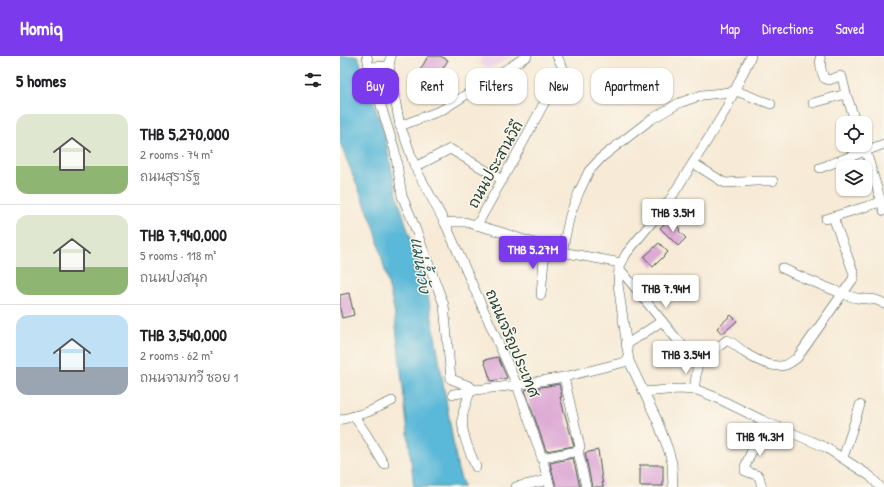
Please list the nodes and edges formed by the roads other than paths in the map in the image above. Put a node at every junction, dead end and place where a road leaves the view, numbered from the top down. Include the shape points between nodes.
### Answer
1 (367, 56) edge
2 (391, 56) edge
3 (527, 56) edge
4 (557, 56) edge
5 (751, 56) edge
6 (820, 56) edge
7 (389, 66) junction
8 (369, 67) junction
9 (736, 91) junction
10 (846, 94) junction
11 (813, 103) dead end
12 (772, 104) dead end
13 (854, 116) edge
14 (400, 126) junction
15 (884, 144) edge
16 (872, 147) edge
17 (856, 152) edge
18 (866, 152) edge
19 (693, 163) junction
20 (415, 167) junction
21 (820, 168) dead end
22 (502, 180) junction
23 (773, 181) dead end
24 (883, 205) edge
25 (444, 223) junction
26 (477, 225) junction
27 (545, 247) junction
28 (562, 252) junction
29 (620, 265) junction
30 (782, 268) dead end
31 (844, 294) junction
32 (541, 295) dead end
33 (884, 304) edge
34 (662, 321) junction
35 (626, 345) junction
36 (629, 361) junction
37 (698, 363) junction
38 (564, 377) junction
39 (517, 385) junction
40 (694, 390) junction
41 (472, 391) junction
42 (644, 392) junction
43 (453, 394) dead end
44 (392, 401) dead end
45 (860, 405) dead end
46 (354, 416) junction
47 (340, 420) edge
48 (764, 421) junction
49 (578, 451) junction
50 (542, 458) junction
51 (843, 458) junction
52 (384, 464) dead end
53 (476, 467) dead end
54 (549, 483) edge
55 (516, 487) edge
56 (586, 487) edge
57 (673, 487) edge
58 (762, 487) edge
59 (880, 487) edge

1 - 8 street
2 - 7 street, ถนนเจริญประเทศ
3 - 14 street via 442,110
4 - 22 street, ถนนประสานวิถี via 563,68
5 - 9 street
6 - 10 street via 824,78 829,80 842,77
7 - 8 street
7 - 14 street, ถนนเจริญประเทศ
8 - 41 street via 395,152 402,196 444,304 451,379 469,386
9 - 12 street
9 - 19 street
9 - 28 street via 702,94 679,103 650,120 602,157 589,171 579,192 570,215
10 - 11 street
10 - 13 street
14 - 20 street, ถนนเจริญประเทศ
15 - 16 street
17 - 21 street
18 - 24 street
19 - 23 street via 726,183
19 - 29 street via 669,201
20 - 22 street via 450,149
20 - 25 street, ถนนเจริญประเทศ
22 - 26 street, ถนนประสานวิถี
24 - 31 street via 830,218 854,274
25 - 26 street via 465,222
25 - 39 street, ถนนเจริญประเทศ
26 - 27 street
27 - 28 street
27 - 32 street
28 - 29 street
29 - 34 street
29 - 35 street via 618,284
30 - 31 street
31 - 33 street
31 - 37 street via 797,358 786,365 776,366 762,362 727,340
34 - 35 street
34 - 37 street
35 - 36 street
36 - 38 street
36 - 42 street
37 - 40 street
38 - 39 street
38 - 49 street via 580,447
39 - 41 street
39 - 50 street, ถนนเจริญประเทศ
40 - 42 street
40 - 48 street via 715,397
41 - 43 street
41 - 53 street via 464,408 462,425
42 - 57 street via 668,449 672,463
44 - 46 street
45 - 51 street
46 - 47 street
46 - 52 street
48 - 51 street via 825,447
48 - 58 street via 745,468 746,471 759,476
49 - 50 street
49 - 56 street
50 - 54 street, ถนนเจริญประเทศ
51 - 59 street via 870,476
54 - 55 street

